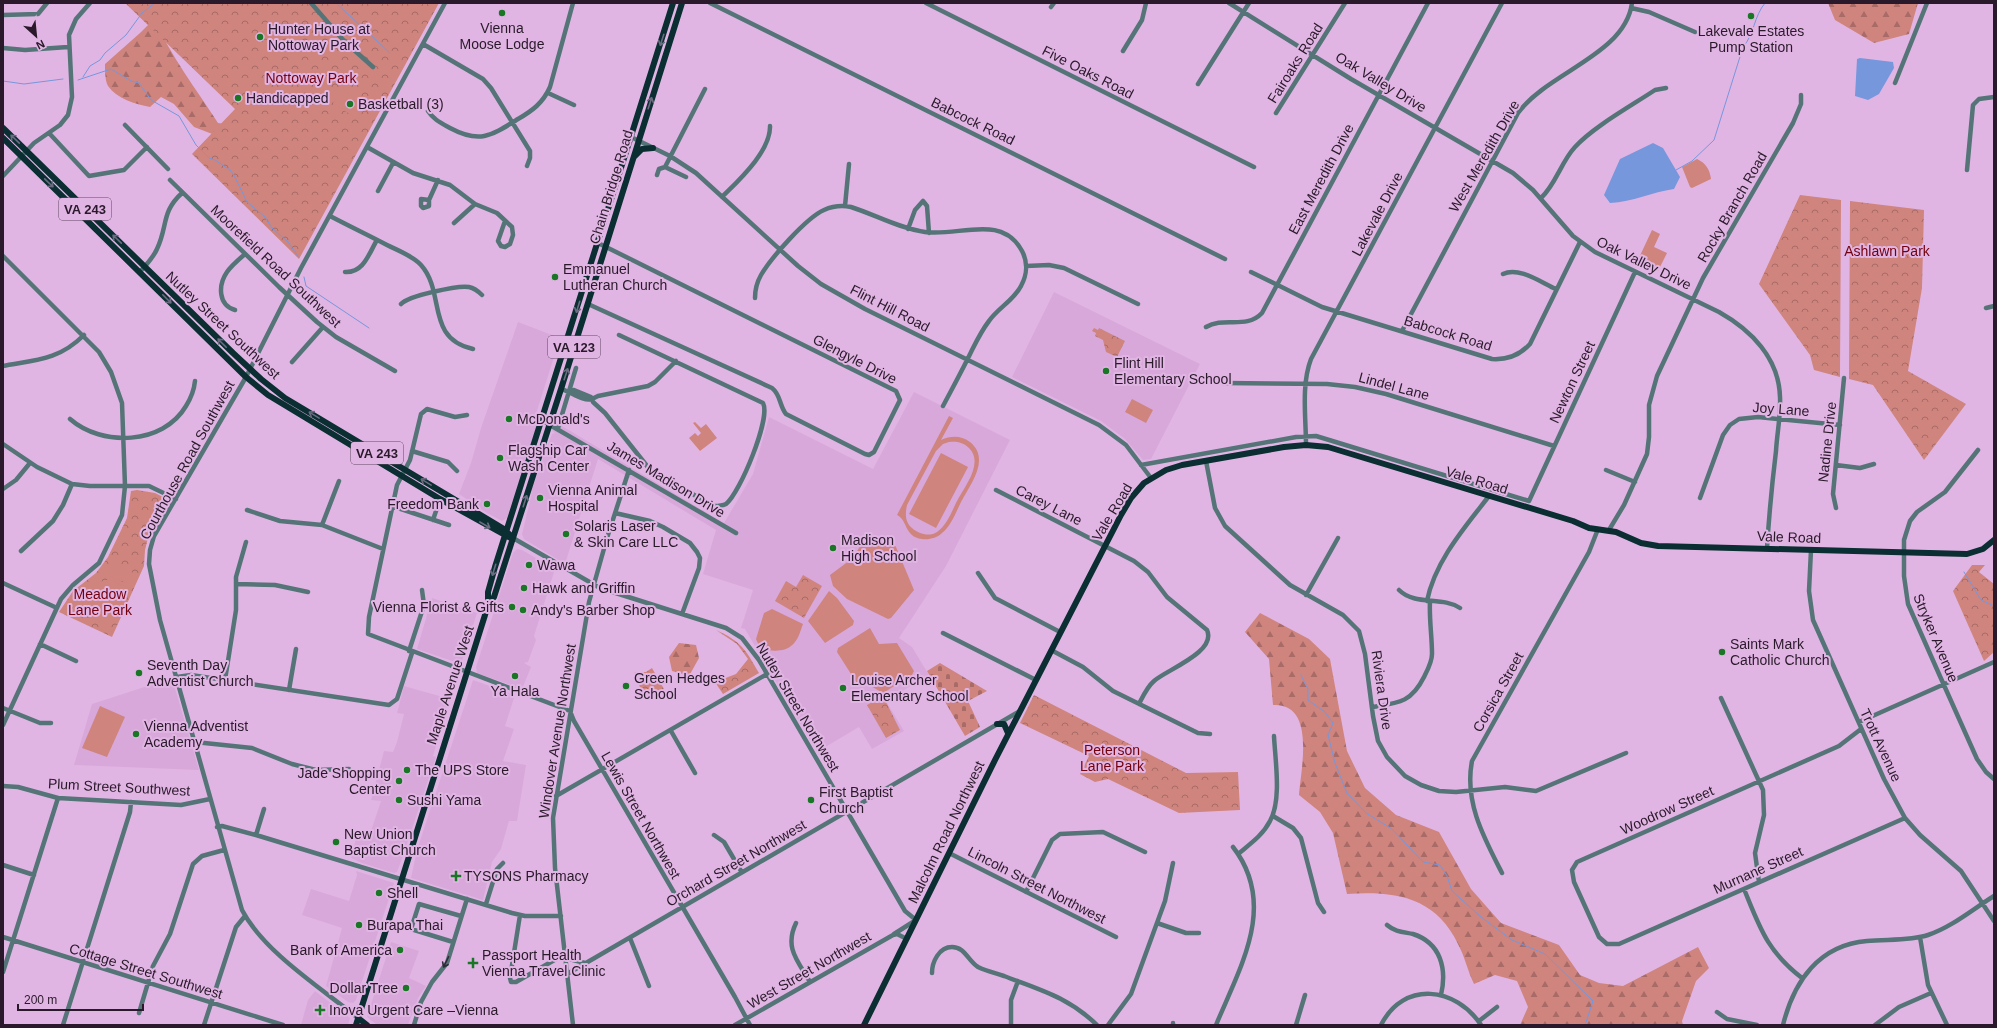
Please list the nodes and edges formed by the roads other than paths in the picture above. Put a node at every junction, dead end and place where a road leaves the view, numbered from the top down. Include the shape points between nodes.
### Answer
1 (47, 3) edge
2 (90, 3) edge
3 (311, 3) edge
4 (445, 3) edge
5 (573, 3) edge
6 (674, 3) edge
7 (682, 3) edge
8 (710, 3) edge
9 (926, 3) edge
10 (1146, 3) edge
11 (1229, 3) edge
12 (1249, 3) edge
13 (1345, 3) edge
14 (1428, 3) edge
15 (1502, 3) edge
16 (1927, 3) edge
17 (1631, 6) edge
18 (1243, 12) junction
19 (3, 15) edge
20 (1695, 32) dead end
21 (423, 44) junction
22 (68, 47) junction
23 (3, 48) edge
24 (1123, 51) dead end
25 (1313, 55) junction
26 (373, 67) dead end
27 (1895, 83) dead end
28 (1198, 84) dead end
29 (1666, 88) dead end
30 (705, 89) dead end
31 (548, 93) junction
32 (1379, 95) junction
33 (1801, 95) dead end
34 (1994, 97) edge
35 (574, 105) dead end
36 (428, 111) dead end
37 (1276, 113) dead end
38 (513, 122) junction
39 (126, 125) dead end
40 (770, 126) dead end
41 (1436, 127) junction
42 (3, 128) edge
43 (49, 132) junction
44 (631, 137) junction
45 (3, 138) edge
46 (638, 140) junction
47 (147, 147) junction
48 (367, 147) junction
49 (653, 148) junction
50 (26, 150) junction
51 (21, 156) junction
52 (670, 156) junction
53 (633, 158) junction
54 (1492, 160) junction
55 (394, 163) junction
56 (849, 164) dead end
57 (527, 166) dead end
58 (665, 167) junction
59 (1254, 167) dead end
60 (168, 169) dead end
61 (1967, 170) dead end
62 (657, 175) dead end
63 (3, 176) edge
64 (686, 177) dead end
65 (170, 180) dead end
66 (438, 180) junction
67 (378, 191) dead end
68 (182, 193) junction
69 (722, 197) junction
70 (1541, 198) junction
71 (429, 200) dead end
72 (475, 204) junction
73 (845, 206) junction
74 (330, 216) junction
75 (505, 221) junction
76 (454, 223) dead end
77 (908, 230) junction
78 (929, 233) junction
79 (377, 240) junction
80 (1580, 242) junction
81 (598, 243) junction
82 (605, 247) junction
83 (780, 251) junction
84 (245, 254) junction
85 (3, 256) edge
86 (1225, 259) dead end
87 (1026, 266) junction
88 (144, 267) junction
89 (140, 272) junction
90 (345, 272) dead end
91 (1251, 272) dead end
92 (1635, 272) junction
93 (1504, 274) dead end
94 (1277, 285) junction
95 (1556, 289) junction
96 (433, 293) junction
97 (482, 295) dead end
98 (288, 296) junction
99 (755, 298) dead end
100 (1693, 299) junction
101 (401, 304) dead end
102 (588, 304) junction
103 (1138, 304) dead end
104 (1994, 306) edge
105 (1986, 308) dead end
106 (235, 310) dead end
107 (1337, 311) junction
108 (323, 327) junction
109 (1206, 327) dead end
110 (1402, 331) junction
111 (84, 335) junction
112 (619, 335) dead end
113 (473, 349) dead end
114 (967, 359) junction
115 (3, 360) edge
116 (676, 361) junction
117 (292, 362) dead end
118 (4, 366) edge
119 (576, 368) dead end
120 (250, 370) junction
121 (395, 371) dead end
122 (246, 377) junction
123 (1844, 378) dead end
124 (195, 380) dead end
125 (1223, 384) dead end
126 (1306, 384) junction
127 (561, 389) junction
128 (569, 391) junction
129 (592, 399) junction
130 (943, 406) dead end
131 (467, 415) dead end
132 (70, 419) dead end
133 (1779, 419) junction
134 (543, 421) junction
135 (550, 424) junction
136 (1840, 425) junction
137 (558, 428) junction
138 (1306, 436) junction
139 (124, 438) junction
140 (3, 444) edge
141 (1306, 444) junction
142 (1554, 446) junction
143 (1978, 450) dead end
144 (412, 451) junction
145 (1206, 461) junction
146 (30, 463) junction
147 (1874, 464) dead end
148 (1141, 465) junction
149 (1836, 465) junction
150 (405, 469) junction
151 (629, 470) junction
152 (1606, 470) dead end
153 (457, 471) dead end
154 (401, 476) junction
155 (1150, 478) junction
156 (340, 481) dead end
157 (1635, 482) junction
158 (72, 484) junction
159 (125, 486) junction
160 (3, 489) edge
161 (996, 490) dead end
162 (1489, 496) junction
163 (1700, 498) dead end
164 (176, 499) junction
165 (440, 499) junction
166 (1529, 501) junction
167 (392, 506) junction
168 (1524, 506) junction
169 (1530, 508) junction
170 (1836, 508) dead end
171 (247, 510) dead end
172 (615, 513) junction
173 (433, 520) junction
174 (322, 525) junction
175 (449, 525) dead end
176 (1598, 529) junction
177 (1610, 530) junction
178 (736, 533) dead end
179 (506, 534) junction
180 (512, 538) junction
181 (1338, 538) dead end
182 (1994, 540) edge
183 (246, 542) dead end
184 (1105, 546) junction
185 (1767, 548) junction
186 (383, 549) junction
187 (1811, 550) junction
188 (21, 551) dead end
189 (1904, 552) junction
190 (978, 574) dead end
191 (3, 583) edge
192 (236, 584) junction
193 (593, 585) junction
194 (422, 590) dead end
195 (1399, 590) dead end
196 (308, 592) dead end
197 (1306, 595) junction
198 (1429, 601) junction
199 (488, 604) junction
200 (57, 608) junction
201 (1460, 608) dead end
202 (682, 614) junction
203 (1060, 632) junction
204 (943, 633) dead end
205 (40, 644) junction
206 (296, 649) dead end
207 (1051, 650) junction
208 (410, 652) junction
209 (76, 661) dead end
210 (1994, 662) edge
211 (466, 672) junction
212 (767, 674) junction
213 (177, 677) junction
214 (225, 680) junction
215 (1036, 680) junction
216 (1944, 684) junction
217 (289, 690) junction
218 (1721, 698) dead end
219 (1139, 704) junction
220 (1372, 707) junction
221 (3, 708) edge
222 (1020, 710) junction
223 (10, 711) junction
224 (570, 711) junction
225 (1858, 722) junction
226 (51, 723) dead end
227 (996, 724) junction
228 (3, 725) edge
229 (1861, 729) junction
230 (671, 731) junction
231 (1008, 733) junction
232 (1210, 734) dead end
233 (1274, 736) dead end
234 (195, 742) junction
235 (1626, 753) dead end
236 (349, 769) dead end
237 (602, 770) junction
238 (695, 773) dead end
239 (1994, 779) edge
240 (1759, 781) junction
241 (3, 786) edge
242 (1472, 790) junction
243 (556, 796) junction
244 (58, 798) junction
245 (210, 800) junction
246 (131, 802) junction
247 (264, 809) dead end
248 (846, 811) junction
249 (1273, 816) junction
250 (1905, 818) junction
251 (217, 827) junction
252 (256, 835) junction
253 (714, 835) dead end
254 (1233, 847) dead end
255 (224, 850) junction
256 (1145, 852) dead end
257 (949, 853) junction
258 (1238, 854) junction
259 (503, 863) dead end
260 (1173, 863) dead end
261 (3, 865) edge
262 (741, 871) junction
263 (1502, 873) dead end
264 (34, 875) junction
265 (401, 880) junction
266 (1759, 882) junction
267 (1744, 889) junction
268 (1026, 892) junction
269 (1994, 896) edge
270 (467, 899) junction
271 (1983, 903) junction
272 (486, 904) junction
273 (682, 907) junction
274 (1324, 912) dead end
275 (520, 915) junction
276 (245, 916) junction
277 (461, 916) junction
278 (561, 916) junction
279 (916, 920) junction
280 (1994, 921) edge
281 (1157, 922) junction
282 (796, 923) dead end
283 (1387, 925) dead end
284 (1199, 933) dead end
285 (893, 935) junction
286 (3, 937) edge
287 (1116, 937) dead end
288 (1920, 937) junction
289 (630, 938) junction
290 (907, 939) junction
291 (13, 940) junction
292 (453, 942) junction
293 (1621, 943) joint
294 (565, 956) junction
295 (83, 962) junction
296 (586, 963) junction
297 (3, 972) edge
298 (932, 973) dead end
299 (567, 974) junction
300 (1802, 978) junction
301 (1018, 981) junction
302 (148, 982) junction
303 (810, 982) junction
304 (649, 986) dead end
305 (1932, 992) junction
306 (1305, 995) dead end
307 (1441, 995) junction
308 (212, 1002) junction
309 (1497, 1007) dead end
310 (1717, 1012) dead end
311 (139, 1013) dead end
312 (358, 1018) junction
313 (747, 1018) junction
314 (268, 1023) edge
315 (1480, 1023) edge
316 (63, 1025) edge
317 (204, 1025) edge
318 (283, 1025) edge
319 (356, 1025) edge
320 (367, 1025) edge
321 (414, 1025) edge
322 (573, 1025) edge
323 (736, 1025) edge
324 (750, 1025) edge
325 (864, 1025) edge
326 (1011, 1025) edge
327 (1097, 1025) edge
328 (1108, 1025) edge
329 (1216, 1025) edge
330 (1296, 1025) edge
331 (1381, 1025) edge
332 (1757, 1025) edge
333 (1783, 1025) edge
334 (1875, 1025) edge
335 (1947, 1025) edge

1 - 19 street via 38,14
2 - 22 street via 72,25
3 - 26 street via 344,41
4 - 21 street, Courthouse Road Southwest
5 - 31 street
6 -> 44 main road, Chain Bridge Road / VA 123
46 -> 7 main road, Chain Bridge Road / VA 123
8 - 86 street, Babcock Road
9 - 59 street, Five Oaks Road
10 - 24 street via 1142,20
11 - 18 street, Oak Valley Drive
12 - 18 street
13 - 25 street, Fairoaks Road
14 - 32 street, East Meredith Drive
15 - 41 street, Lakevale Drive
16 - 27 street
17 - 20 street
17 - 54 street, West Meredith Drive via 1626,23 1612,41 1526,102
18 - 25 street, Oak Valley Drive
18 - 28 street
21 - 38 street via 483,79
21 - 48 street, Courthouse Road Southwest
22 - 23 street via 25,50
22 - 43 street via 71,104 64,120
25 - 32 street, Oak Valley Drive
25 - 37 street, Fairoaks Road
29 - 70 street via 1655,90 1581,141 1570,153
30 - 52 street
31 - 35 street
31 - 38 street via 534,109
32 - 41 street, Oak Valley Drive
32 - 94 street, East Meredith Drive
33 - 100 street, Rocky Branch Road via 1801,104 1793,123
34 - 61 street via 1979,99 1973,105
36 - 38 street via 438,122 472,137 490,136
38 - 57 street via 530,151
39 - 47 street
40 - 69 street via 769,137 759,155
41 - 54 street, Oak Valley Drive
41 - 107 street, Lakevale Drive
50 -> 42 main road, Nutley Street Southwest / VA 243
43 - 47 street via 90,176 124,170
43 - 50 street
44 - 46 street, Flint Hill Road
44 - 81 main road, Chain Bridge Road / VA 123
45 - 51 main road, Nutley Street Southwest / VA 243
46 - 49 street, Flint Hill Road
46 - 53 main road, Chain Bridge Road / VA 123
47 - 60 street
48 - 55 street
48 - 74 street, Courthouse Road Southwest
49 - 52 street, Flint Hill Road
49 - 53 main road via 642,149
50 - 51 street
88 -> 50 main road, Nutley Street Southwest / VA 243
51 - 63 street
51 -> 89 main road, Nutley Street Southwest / VA 243
52 - 58 street
52 - 69 street, Flint Hill Road via 696,172
53 - 82 main road, Chain Bridge Road / VA 123
54 - 70 street, Oak Valley Drive via 1524,181
54 - 110 street, West Meredith Drive
55 - 66 street via 413,173
55 - 67 street
56 - 73 street
58 - 62 street via 659,169
58 - 64 street
65 - 68 street, Moorefield Road Southwest
66 - 71 street
66 - 72 street via 458,190
68 - 84 street, Moorefield Road Southwest
68 - 88 street via 170,206 157,250
69 - 83 street, Flint Hill Road
70 - 80 street, Oak Valley Drive via 1564,227
72 - 75 street via 494,211
72 - 76 street
73 - 77 street
73 - 83 street via 829,208 816,214
74 - 79 street
74 - 98 street, Courthouse Road Southwest
75 - 75 street via 512,227 513,235 510,244 505,247 500,246 498,241
77 - 78 street
77 - 78 street via 915,210 923,201 927,206
78 - 87 street via 989,229 1001,231 1019,246 1024,254
79 - 90 street via 362,267 354,272
79 - 96 street via 417,261 429,277
80 - 92 street, Oak Valley Drive
80 - 95 street, Babcock Road
81 - 82 street, Glengyle Drive
81 -> 134 main road, Chain Bridge Road / VA 123
82 - 102 main road, Chain Bridge Road / VA 123
82 - 102 street, Glengyle Drive via 896,391 900,400 874,452 865,454 786,414 779,396 772,388
83 - 99 street via 760,276
83 - 114 street, Flint Hill Road via 810,277 834,292
84 - 98 street, Moorefield Road Southwest
84 - 106 street via 228,271 221,284 223,300 228,307
85 - 111 street
87 - 103 street via 1049,265 1064,268
87 - 114 street via 1019,290 989,321
88 - 89 street
120 -> 88 main road, Nutley Street Southwest / VA 243
89 -> 122 main road, Nutley Street Southwest / VA 243
91 - 94 street, Babcock Road
92 - 100 street, Oak Valley Drive
92 - 142 street, Newton Street
93 - 95 street via 1510,271 1518,272
94 - 107 street, Babcock Road via 1312,303
94 - 109 street, East Meredith Drive via 1262,313 1254,320 1245,323 1215,323
95 - 110 street, Babcock Road via 1530,344 1510,358 1492,359
96 - 97 street via 468,286
96 - 101 street via 411,297
96 - 113 street via 438,318 444,330 458,343
98 - 108 street, Moorefield Road Southwest
98 - 120 street, Courthouse Road Southwest
100 - 133 street, Oak Valley Drive via 1738,323 1765,351 1774,368 1779,386
100 - 157 street, Rocky Branch Road via 1653,385 1648,405 1648,445
127 -> 102 main road, Chain Bridge Road / VA 123
104 - 105 street
107 - 110 street, Babcock Road
107 - 126 street, Lakevale Drive via 1311,359
108 - 117 street
108 - 121 street, Moorefield Road Southwest
111 - 118 street via 68,349 53,357
111 - 139 street via 99,352 116,382 122,403
112 - 116 street
114 - 130 street
114 - 148 street, Flint Hill Road via 1109,431 1126,444
115 - 118 street
116 - 129 street via 652,385
116 - 129 street via 759,400 764,406 765,414 747,470 729,500 722,506 710,505 651,470
119 - 128 street
120 - 122 street, Courthouse Road Southwest
150 -> 120 main road, Nutley Street Southwest / VA 243 via 285,398
122 - 154 main road, Nutley Street Southwest / VA 243 via 280,403
122 - 164 street, Courthouse Road Southwest
123 - 136 street, Nadine Drive
124 - 139 street via 191,397 172,423 152,434
125 - 126 street, Lindel Lane
126 - 138 street, Lakevale Drive
126 - 142 street, Lindel Lane via 1341,385 1372,390
127 - 128 street
127 - 135 main road, Chain Bridge Road / VA 123
128 - 129 street via 589,395
128 - 137 street
131 - 144 street via 455,417 427,409 421,414
132 - 139 street via 91,433 104,437
133 - 136 street, Joy Lane
133 - 163 street, Joy Lane via 1750,417 1730,425 1721,440
133 - 185 street, Oak Valley Drive
134 - 135 street, James Madison Drive
134 - 179 main road, Maple Avenue West / VA 123
135 - 137 street, James Madison Drive
180 -> 135 main road, Maple Avenue West / VA 123
136 - 149 street, Nadine Drive
137 - 151 street, James Madison Drive
138 - 141 street, Lakevale Drive
138 - 148 street
138 - 166 street via 1328,439
139 - 159 street
140 - 146 street
141 - 145 main road, Vale Road
141 - 162 main road, Vale Road via 1328,447
142 - 166 street, Newton Street
143 - 189 street, Stryker Avenue via 1946,492 1913,516 1905,533
144 - 150 street
144 - 153 street via 448,462
145 - 155 main road, Vale Road via 1174,467
145 - 197 street, Riviera Drive via 1214,508 1220,520 1290,585
146 - 158 street
146 - 160 street via 16,480
147 - 149 street via 1860,468
148 - 155 street, Flint Hill Road
149 - 170 street, Nadine Drive via 1833,494
150 - 154 street
179 -> 150 main road, Nutley Street Southwest / VA 243
151 - 172 street, Windover Avenue Northwest
151 - 178 street, James Madison Drive
152 - 157 street
154 - 165 main road, Nutley Street Southwest / VA 243
154 - 167 street via 396,485
155 - 184 main road, Vale Road via 1131,498
156 - 174 street
157 - 177 street, Rocky Branch Road
158 - 159 street
158 - 188 street via 53,521
159 - 164 street via 149,486
159 - 200 street via 122,515 102,558 67,592
161 - 184 street, Carey Lane
162 - 168 main road, Vale Road
162 - 198 street via 1447,555 1434,579
164 - 213 street, Courthouse Road Southwest via 154,536 149,557 160,620
165 - 173 street
165 -> 179 main road, Nutley Street Southwest / VA 243
166 - 168 street, Newton Street
166 - 169 street
167 - 173 street
167 - 186 street
168 - 169 main road, Vale Road
169 - 176 main road, Vale Road
171 - 174 street via 280,521
172 - 193 street, Windover Avenue Northwest
172 - 202 street via 650,521 663,527 690,543 697,552 700,558 699,568
173 - 175 street
174 - 186 street
176 - 177 main road, Vale Road
176 - 242 street, Corsica Street via 1589,552 1475,755 1471,769
177 - 185 main road, Vale Road via 1641,543 1658,546
179 - 180 main road, Nutley Street Southwest / VA 243
179 -> 199 main road, Maple Avenue West / VA 123 via 489,590
180 - 193 street, Nutley Street Northwest
180 - 199 main road, Maple Avenue West / VA 123 via 494,597
181 - 197 street
182 - 189 main road, Vale Road via 1973,553
183 - 192 street via 237,570
184 - 203 main road, Vale Road
184 - 219 street, Carey Lane via 1143,567 1167,597 1208,633 1208,638 1198,653 1154,680
185 - 187 main road, Vale Road
186 - 208 street via 368,634
187 - 189 main road, Vale Road
187 - 225 street, Trott Avenue via 1811,612
189 - 216 street, Stryker Avenue via 1908,604
190 - 203 street via 995,598
191 - 200 street
192 - 196 street via 275,585
192 - 214 street via 236,610
193 - 202 street, Nutley Street Northwest
193 - 224 street, Windover Avenue Northwest
194 - 208 street via 424,605
195 - 198 street via 1410,597
197 - 220 street, Riviera Drive via 1343,616 1359,631 1366,654
198 - 201 street
198 - 220 street via 1432,657 1423,680 1406,700
199 - 211 main road, Maple Avenue West / VA 123
200 - 205 street
202 - 212 street, Nutley Street Northwest via 736,633 753,651
203 - 207 main road, Vale Road
204 - 215 street
205 - 209 street
205 - 223 street
206 - 217 street
207 - 215 main road, Malcolm Road Northwest
207 - 219 street via 1083,666 1113,691
208 - 211 street
208 - 217 street via 397,699 392,704
210 - 216 street
211 - 224 street
211 - 265 main road, Maple Avenue West / VA 123
212 - 230 street
212 - 248 street, Nutley Street Northwest
213 - 214 street via 189,674
213 - 234 street, Courthouse Road Southwest
214 - 217 street
215 - 222 main road, Malcolm Road Northwest
216 - 225 street
216 - 239 street, Stryker Avenue via 1977,759
218 - 240 street
219 - 232 street via 1198,733
220 - 242 street, Riviera Drive via 1378,741 1399,771 1430,789 1448,792
221 - 223 street
222 - 227 street, Orchard Street Northwest
222 - 231 main road, Malcolm Road Northwest
223 - 226 street via 40,723
223 - 228 street
224 - 237 street, Lewis Street Northwest
224 - 243 street, Windover Avenue Northwest
225 - 229 street, Trott Avenue
227 - 231 main road via 1004,724
227 - 248 street, Orchard Street Northwest
229 - 240 street, Woodrow Street via 1839,746
229 - 250 street, Trott Avenue
230 - 237 street
230 - 238 street
231 - 257 main road, Malcolm Road Northwest
233 - 249 street via 1276,793
234 - 236 street via 252,748 292,764 316,770
234 - 245 street, Courthouse Road Southwest
235 - 242 street, Riviera Drive via 1536,791 1510,787
237 - 243 street
237 - 273 street, Lewis Street Northwest
240 - 266 street via 1765,808 1755,853
240 - 293 street, Woodrow Street via 1577,862 1572,870 1574,882 1599,937 1607,944
241 - 244 street, Plum Street Southwest via 18,787
242 - 263 street, Corsica Street via 1478,826
243 - 278 street, Windover Avenue Northwest via 552,829
244 - 246 street, Plum Street Southwest
244 - 264 street
245 - 246 street, Plum Street Southwest via 181,805
245 - 251 street, Courthouse Road Southwest
246 - 295 street
247 - 252 street
248 - 262 street, Orchard Street Northwest
248 - 279 street, Nutley Street Northwest via 905,911
249 - 258 street via 1259,836
249 - 274 street via 1293,828 1301,838 1318,903
250 - 266 street, Murnane Street
250 - 271 street, Trott Avenue via 1920,835 1954,864
251 - 252 street
251 - 255 street, Courthouse Road Southwest
252 - 265 street
253 - 262 street via 724,842
254 - 258 street
255 - 276 street, Courthouse Road Southwest
255 - 302 street via 202,856 193,864 170,934 156,959
256 - 268 street via 1104,832 1060,834 1052,840
257 - 268 street, Lincoln Street Northwest
257 - 279 main road, Malcolm Road Northwest
258 - 329 street via 1251,884 1254,904 1253,926 1248,947
259 - 272 street via 497,869
260 - 281 street via 1168,891
261 - 264 street
262 - 273 street, Orchard Street Northwest
264 - 291 street
265 - 270 street
265 - 312 main road, Maple Avenue West / VA 123
266 - 267 street, Murnane Street
267 - 293 street, Murnane Street
267 - 300 street via 1768,944 1781,961
268 - 287 street, Lincoln Street Northwest
269 - 271 street
270 - 272 street
270 - 277 street
271 - 280 street, Trott Avenue
271 - 288 street via 1940,930
272 - 275 street
273 - 289 street, Orchard Street Northwest
273 - 313 street, Lewis Street Northwest
275 - 278 street
275 - 294 street via 510,978 512,982
276 - 308 street via 236,927
276 - 312 street, Courthouse Road Southwest via 263,940
277 - 292 street
277 - 292 street via 419,904 411,929
278 - 294 street, Windover Avenue Northwest
279 - 285 street, West Street Northwest
279 - 290 main road, Malcolm Road Northwest
281 - 284 street via 1186,933
281 - 328 street via 1131,994
282 - 303 street via 791,945
283 - 307 street via 1394,930 1423,939 1437,951 1444,970
285 - 290 street, West Street Northwest via 897,934
285 - 303 street, West Street Northwest
286 - 291 street, Cottage Street Southwest
288 - 300 street via 1848,945 1823,957
288 - 305 street via 1926,974
289 - 296 street, Orchard Street Northwest
289 - 304 street
290 - 325 main road, Malcolm Road Northwest
291 - 295 street, Cottage Street Southwest
291 - 297 street
292 -> 321 street via 447,963 421,1002
294 - 296 street
294 - 299 street, Windover Avenue Northwest
295 - 302 street, Cottage Street Southwest
295 - 316 street
296 - 299 street, Orchard Street Northwest
298 - 301 street via 933,964 940,952 953,947 960,949 978,967
299 - 322 street, Windover Avenue Northwest
300 - 333 street via 1794,991
301 - 326 street via 1011,1000
301 - 327 street via 1063,998
302 - 308 street, Cottage Street Southwest
302 - 311 street
303 - 313 street, West Street Northwest
305 - 334 street via 1899,1007
305 - 335 street
306 - 330 street
307 - 315 street via 1460,1003
307 - 331 street via 1423,994 1409,998 1391,1010
308 - 314 street, Cottage Street Southwest
308 - 317 street
309 - 315 street
310 - 332 street via 1727,1019
312 - 319 main road, Maple Avenue West / VA 123
312 - 320 main road
313 - 323 street, West Street Northwest
313 - 324 street, Lewis Street Northwest
314 - 318 street, Cottage Street Southwest

